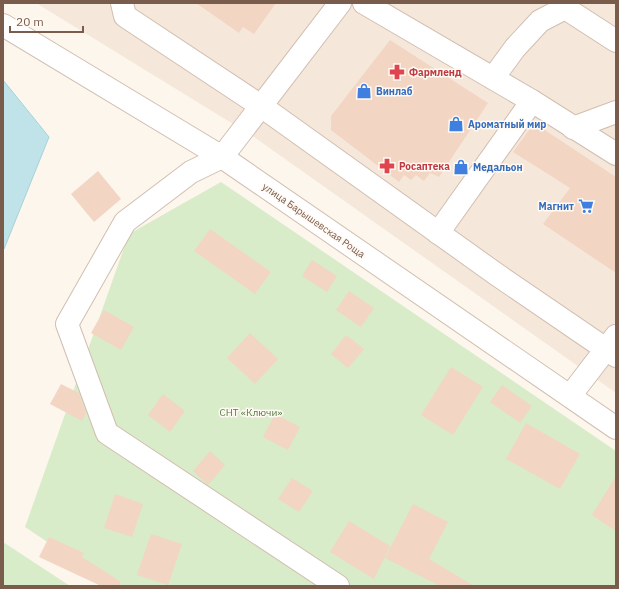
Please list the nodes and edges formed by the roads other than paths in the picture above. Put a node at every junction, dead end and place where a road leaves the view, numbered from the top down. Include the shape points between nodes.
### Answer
1 (107, 3) edge
2 (340, 3) edge
3 (364, 3) edge
4 (124, 9) edge
5 (3, 25) edge
6 (616, 41) edge
7 (494, 78) junction
8 (532, 101) junction
9 (261, 106) junction
10 (616, 112) edge
11 (573, 128) junction
12 (616, 154) edge
13 (222, 157) junction
14 (438, 233) junction
15 (613, 346) edge
16 (570, 396) junction
17 (616, 428) edge
18 (338, 586) edge

1 - 4 street
2 - 9 street
3 - 7 street
4 - 9 street
5 - 13 street, улица Барышевская Роща
6 - 7 street via 565,8 540,21 515,48
7 - 8 street
8 - 11 street
8 - 14 street
9 - 13 street
9 - 14 street
10 - 11 street
11 - 12 street
13 - 16 street, улица Барышевская Роща
13 - 18 street via 191,172 125,222 67,324 107,433
14 - 15 street
15 - 16 street
16 - 17 street, улица Барышевская Роща

